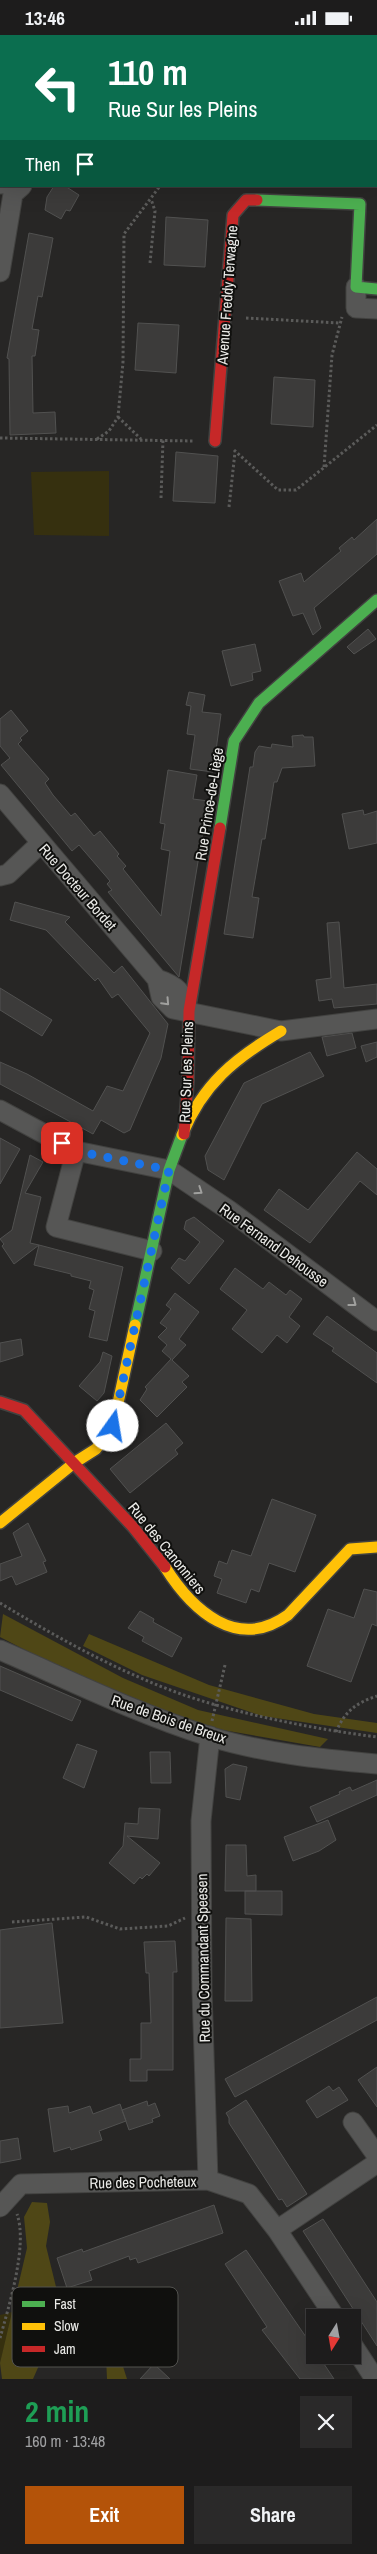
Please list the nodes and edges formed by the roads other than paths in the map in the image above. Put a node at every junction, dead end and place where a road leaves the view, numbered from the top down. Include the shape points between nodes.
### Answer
1 (8, 187) edge
2 (0, 272) edge
3 (356, 287) junction
4 (377, 289) edge
5 (377, 309) edge
6 (215, 441) road end
7 (377, 600) edge
8 (0, 794) edge
9 (40, 843) junction
10 (4, 875) edge
11 (189, 1011) junction
12 (377, 1019) edge
13 (281, 1031) junction
14 (0, 1110) edge
15 (184, 1133) junction
16 (76, 1151) junction
17 (169, 1170) junction
18 (152, 1251) junction
19 (377, 1321) edge
20 (0, 1402) edge
21 (74, 1463) junction
22 (0, 1523) edge
23 (377, 1547) edge
24 (0, 1650) edge
25 (210, 1736) junction
26 (377, 1764) edge
27 (353, 2122) dead end
28 (377, 2156) edge
29 (377, 2163) edge
30 (208, 2180) junction
31 (4, 2202) edge
32 (277, 2230) junction
33 (330, 2309) edge
34 (361, 2358) edge
35 (375, 2379) edge

1 - 2 street
3 - 4 street
3 - 5 street, Avenue Freddy Terwagne via 356,308
3 - 6 street, Avenue Freddy Terwagne via 360,204 246,200 233,215
7 - 11 street, Rue Prince-de-Liège via 259,703 234,741
8 - 9 street, Rue Docteur Bordet
9 - 10 street
9 - 11 street, Rue Docteur Bordet via 157,979 161,997 173,1009
11 - 13 street, Rue Docteur Bordet
11 - 15 street, Rue Sur les Pleins
12 - 13 street, Rue Docteur Bordet
13 - 15 street, Rue Sur les Pleins via 251,1049 210,1084 198,1101
14 - 16 street
15 - 17 street, Rue Sur les Pleins
16 - 17 street
16 - 18 street via 56,1227
17 - 18 street, Rue Sur les Pleins
17 -> 19 street, Rue Fernand Dehousse via 230,1211
18 - 21 street, Rue Sur les Pleins via 113,1426 96,1449
20 - 21 street, Rue des Canonniers via 24,1410
21 - 22 street, Rue Sur les Pleins
21 - 23 street, Rue des Canonniers via 150,1546 188,1601 203,1613 247,1628 268,1627 284,1620 350,1549
24 - 25 street, Rue de Bois de Breux via 135,1710
25 - 26 street, Rue de Bois de Breux via 291,1754
25 - 30 street, Rue du Commandant Speesen via 201,1821
27 - 28 street
29 - 32 street
30 - 31 street, Rue des Pocheteux via 21,2184
30 - 32 street, Rue des Pocheteux via 249,2194
32 - 33 street, Rue des Pocheteux
34 - 35 street

